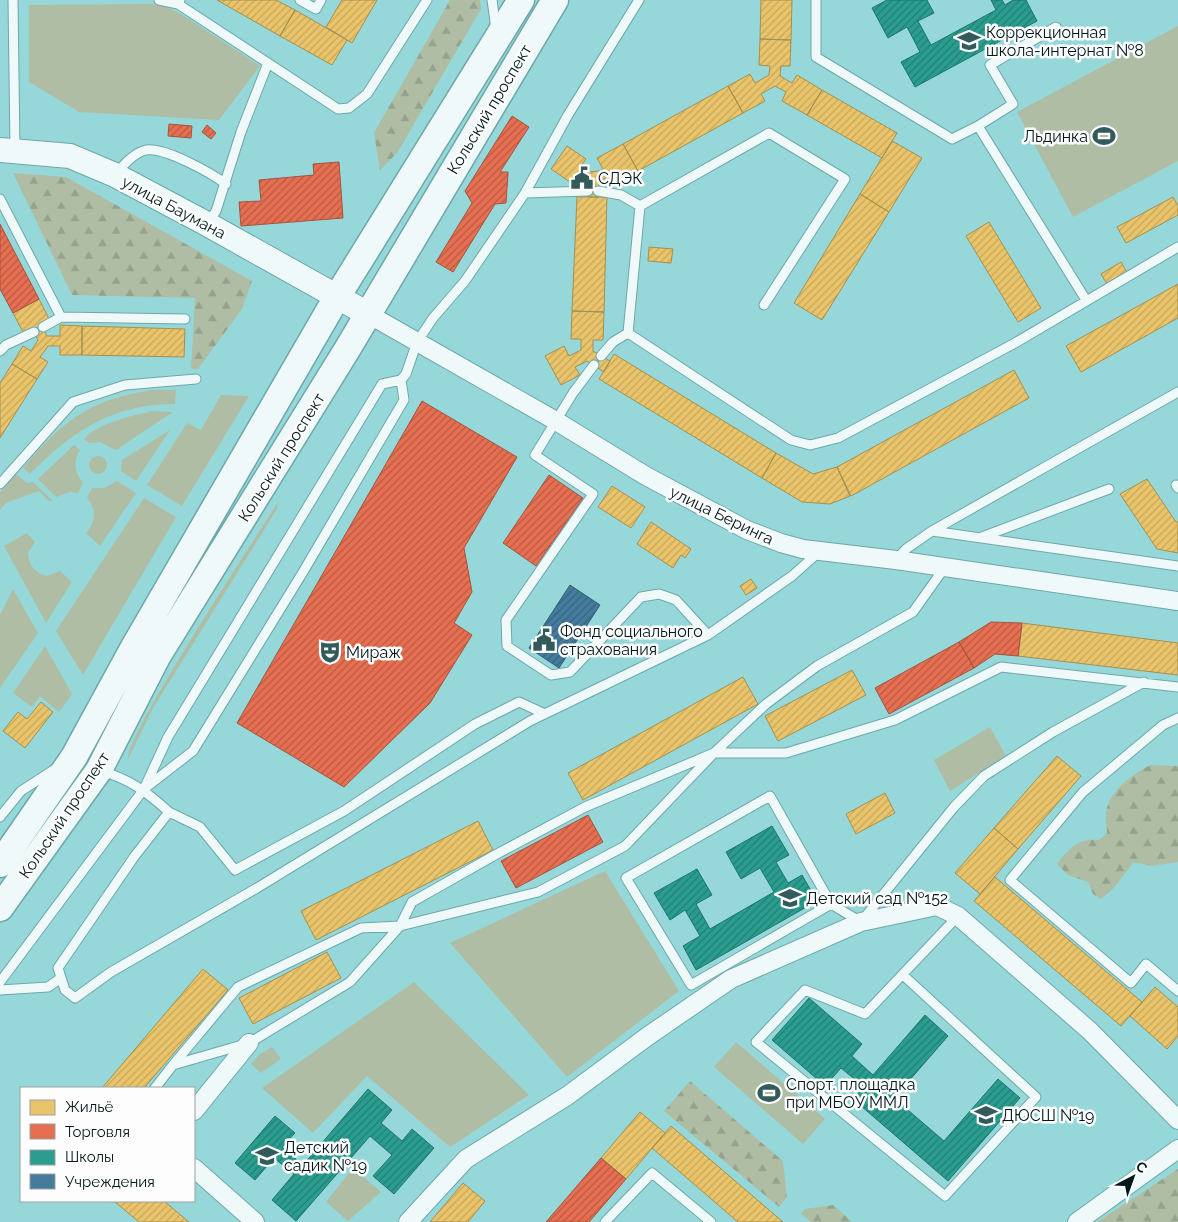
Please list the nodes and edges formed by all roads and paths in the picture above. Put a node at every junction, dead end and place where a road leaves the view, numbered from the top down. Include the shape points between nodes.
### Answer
1 (13, 0) edge
2 (159, 0) edge
3 (300, 0) edge
4 (321, 0) edge
5 (427, 0) edge
6 (492, 0) edge
7 (521, 0) edge
8 (555, 0) edge
9 (639, 0) edge
10 (816, 0) edge
11 (179, 2) edge
12 (1056, 28) dead end
13 (498, 38) junction
14 (268, 63) junction
15 (978, 126) junction
16 (8, 151) edge
17 (115, 176) junction
18 (226, 184) junction
19 (588, 191) dead end
20 (598, 191) dead end
21 (525, 193) junction
22 (0, 199) edge
23 (640, 206) junction
24 (207, 224) junction
25 (1178, 247) edge
26 (337, 297) junction
27 (1086, 300) junction
28 (764, 305) dead end
29 (368, 314) junction
30 (61, 317) junction
31 (185, 319) dead end
32 (42, 327) dead end
33 (34, 332) dead end
34 (628, 333) junction
35 (417, 342) junction
36 (0, 351) edge
37 (601, 356) dead end
38 (594, 365) dead end
39 (196, 379) dead end
40 (401, 380) junction
41 (1178, 392) edge
42 (556, 421) junction
43 (0, 484) edge
44 (1109, 489) dead end
45 (932, 531) junction
46 (980, 538) junction
47 (819, 551) junction
48 (896, 560) junction
49 (1178, 566) edge
50 (945, 568) junction
51 (1178, 601) edge
52 (708, 636) junction
53 (1144, 682) junction
54 (1178, 687) edge
55 (543, 713) junction
56 (1178, 718) edge
57 (714, 754) junction
58 (74, 757) junction
59 (99, 770) junction
60 (144, 788) junction
61 (170, 812) junction
62 (0, 818) edge
63 (0, 864) edge
64 (831, 904) junction
65 (0, 908) edge
66 (958, 916) junction
67 (861, 922) junction
68 (400, 926) junction
69 (903, 975) junction
70 (61, 978) junction
71 (0, 982) edge
72 (0, 990) edge
73 (1178, 991) edge
74 (249, 1043) junction
75 (173, 1065) junction
76 (156, 1087) edge
77 (195, 1110) edge
78 (1178, 1120) edge
79 (1178, 1148) edge
80 (195, 1169) edge
81 (410, 1221) edge
82 (255, 1222) edge
83 (605, 1222) edge
84 (710, 1222) edge
85 (1078, 1222) edge

1 - 16 lane
2 - 11 lane
3 - 4 lane via 316,9
5 - 14 lane via 367,94 349,108 338,109
6 - 13 lane
7 - 13 main road, Кольский проспект
8 - 29 main road, Кольский проспект
9 - 21 lane
10 - 15 lane via 816,58 952,139
11 - 14 lane
12 - 15 lane via 990,65 1013,104
13 - 26 main road, Кольский проспект
14 - 18 lane via 241,132
15 - 27 lane
16 - 17 street, улица Баумана via 70,156
17 - 18 lane via 123,165 147,150 160,151
17 - 24 street, улица Баумана
18 - 24 lane via 216,211
19 - 21 lane
20 - 23 lane via 621,196
21 - 35 lane via 465,281
22 - 30 lane
23 - 28 lane via 769,133 845,179
23 - 34 lane
24 - 26 street, улица Баумана
25 - 27 lane
26 - 29 street, улица Баумана
26 - 58 main road, Кольский проспект via 134,647
27 - 34 lane via 1015,343 838,438 810,445 791,440
29 - 35 street, улица Беринга
29 - 59 main road, Кольский проспект via 157,657
30 - 31 lane
30 - 32 lane
33 - 36 lane
34 - 37 lane via 613,342
35 - 40 lane
35 - 42 street, улица Беринга
38 - 42 lane
39 - 43 lane via 125,385 73,402
40 - 60 lane via 382,384 173,729
40 - 60 lane via 404,400 193,751
41 - 45 lane
42 - 47 street, улица Беринга via 646,476 747,530 780,543
42 - 52 lane via 535,455 593,494 506,620 508,646 551,676 570,672 641,597 659,594 676,600
44 - 46 lane
45 - 46 lane
45 - 48 lane
46 - 49 lane
47 - 48 street, улица Беринга
47 - 52 lane via 792,576
48 - 50 street, улица Беринга
50 - 51 street, улица Беринга
50 - 57 lane via 913,612 817,666 766,704
52 - 55 lane
53 - 54 lane
53 - 57 lane via 1001,667 895,720 786,753
53 - 67 lane via 1053,732 984,776 954,807
55 - 61 lane via 519,702 475,724 344,810 234,870 200,827
55 - 70 lane via 257,888 111,972 75,998 65,990
56 - 73 lane via 1163,725 1083,792 1010,880 1131,983 1146,964
57 - 68 lane via 585,807 495,855 412,902
57 - 68 lane via 625,846 538,892
58 - 62 lane via 21,790
58 - 63 main road, Кольский проспект
59 - 60 lane
59 - 65 main road, Кольский проспект
60 - 61 lane
60 - 71 lane
61 - 70 lane via 134,857 58,968
64 - 64 lane via 770,796 626,878 692,985
64 - 67 lane
66 - 67 street via 937,906
66 - 69 lane
66 - 78 street via 1090,1031
67 - 81 street via 731,979 567,1096 466,1159
68 - 74 lane via 350,982
68 - 75 lane via 361,928 238,987
69 - 69 lane via 865,1014 805,990 756,1042 945,1196 1036,1098
70 - 72 lane via 48,987
74 - 75 lane
74 - 77 street
75 - 76 lane
79 - 85 street
80 - 82 street
83 - 84 lane via 652,1173

